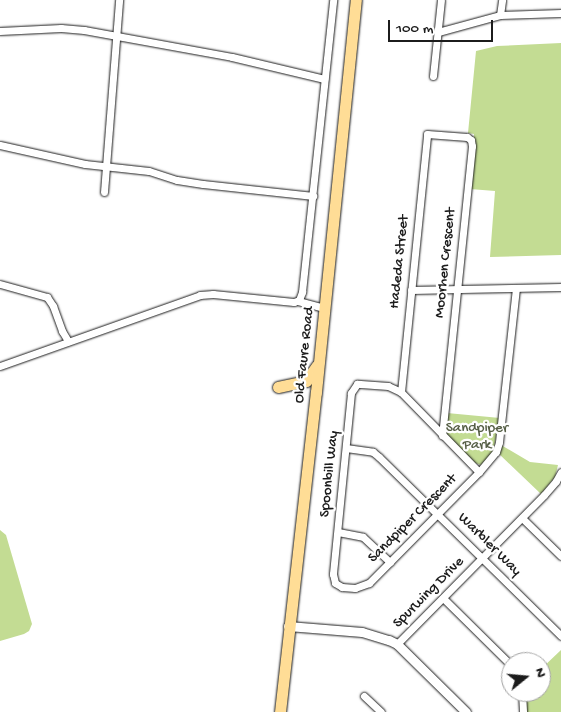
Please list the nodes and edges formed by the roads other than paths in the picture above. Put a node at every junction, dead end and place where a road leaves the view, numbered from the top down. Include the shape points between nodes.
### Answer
1 (119, 0) edge
2 (333, 0) edge
3 (356, 0) edge
4 (441, 0) edge
5 (502, 0) edge
6 (561, 12) edge
7 (500, 15) junction
8 (0, 31) edge
9 (438, 32) junction
10 (117, 36) junction
11 (433, 76) dead end
12 (324, 79) junction
13 (426, 134) joint
14 (0, 145) edge
15 (106, 167) junction
16 (104, 192) dead end
17 (313, 196) junction
18 (0, 284) edge
19 (561, 287) edge
20 (516, 288) junction
21 (458, 289) junction
22 (411, 290) junction
23 (298, 301) junction
24 (325, 308) junction
25 (68, 341) junction
26 (320, 358) junction
27 (0, 366) edge
28 (278, 387) dead end
29 (400, 392) junction
30 (442, 435) junction
31 (346, 448) junction
32 (479, 472) junction
33 (561, 473) edge
34 (438, 514) junction
35 (522, 518) junction
36 (338, 532) junction
37 (561, 556) edge
38 (482, 558) junction
39 (390, 562) junction
40 (333, 574) joint
41 (443, 598) junction
42 (288, 626) junction
43 (561, 636) edge
44 (397, 644) junction
45 (501, 655) edge
46 (364, 696) dead end
47 (280, 712) edge
48 (382, 712) edge
49 (466, 712) edge

1 - 10 street
2 - 12 street
3 - 24 main road, Old Faure Road
4 - 9 street
5 - 7 street
6 - 7 street
7 - 9 street
8 - 10 street via 73,28
9 - 11 street
10 - 12 street via 232,57
10 - 15 street
12 - 17 street
13 - 21 street, Moorhen Crescent via 464,136 472,143
13 - 22 street, Hadeda Street
14 - 15 street
15 - 16 street
15 - 17 street via 149,170 177,180 244,190
17 - 23 street via 302,292
18 - 25 street via 47,297
19 - 20 street
20 - 21 street
20 - 32 street, Sandpiper Crescent via 499,442 493,457
21 - 22 street
21 - 30 street, Moorhen Crescent
22 - 29 street, Hadeda Street
23 - 24 street
23 - 25 street via 200,295
24 - 26 main road, Old Faure Road
25 - 27 street
26 - 28 main road via 306,381
26 - 42 main road, Old Faure Road
29 - 30 street
29 - 31 street, Spoonbill Way via 388,386 361,382 352,388
30 - 32 street
31 - 34 street, Warbler Way via 376,454
31 - 36 street, Spoonbill Way
32 - 34 street, Sandpiper Crescent
33 - 35 street, Spurwing Drive
34 - 38 street, Warbler Way
34 - 39 street, Sandpiper Crescent
35 - 37 street
35 - 38 street, Spurwing Drive
36 - 39 street via 363,537
36 - 40 street, Spoonbill Way
38 - 41 street, Spurwing Drive
38 - 43 street, Warbler Way
39 - 40 street, Sandpiper Crescent via 369,583 355,588 338,586
41 - 44 street, Spurwing Drive
41 - 45 street
42 - 44 street via 362,632
42 - 47 main road, Old Faure Road
44 - 49 street
46 - 48 street

